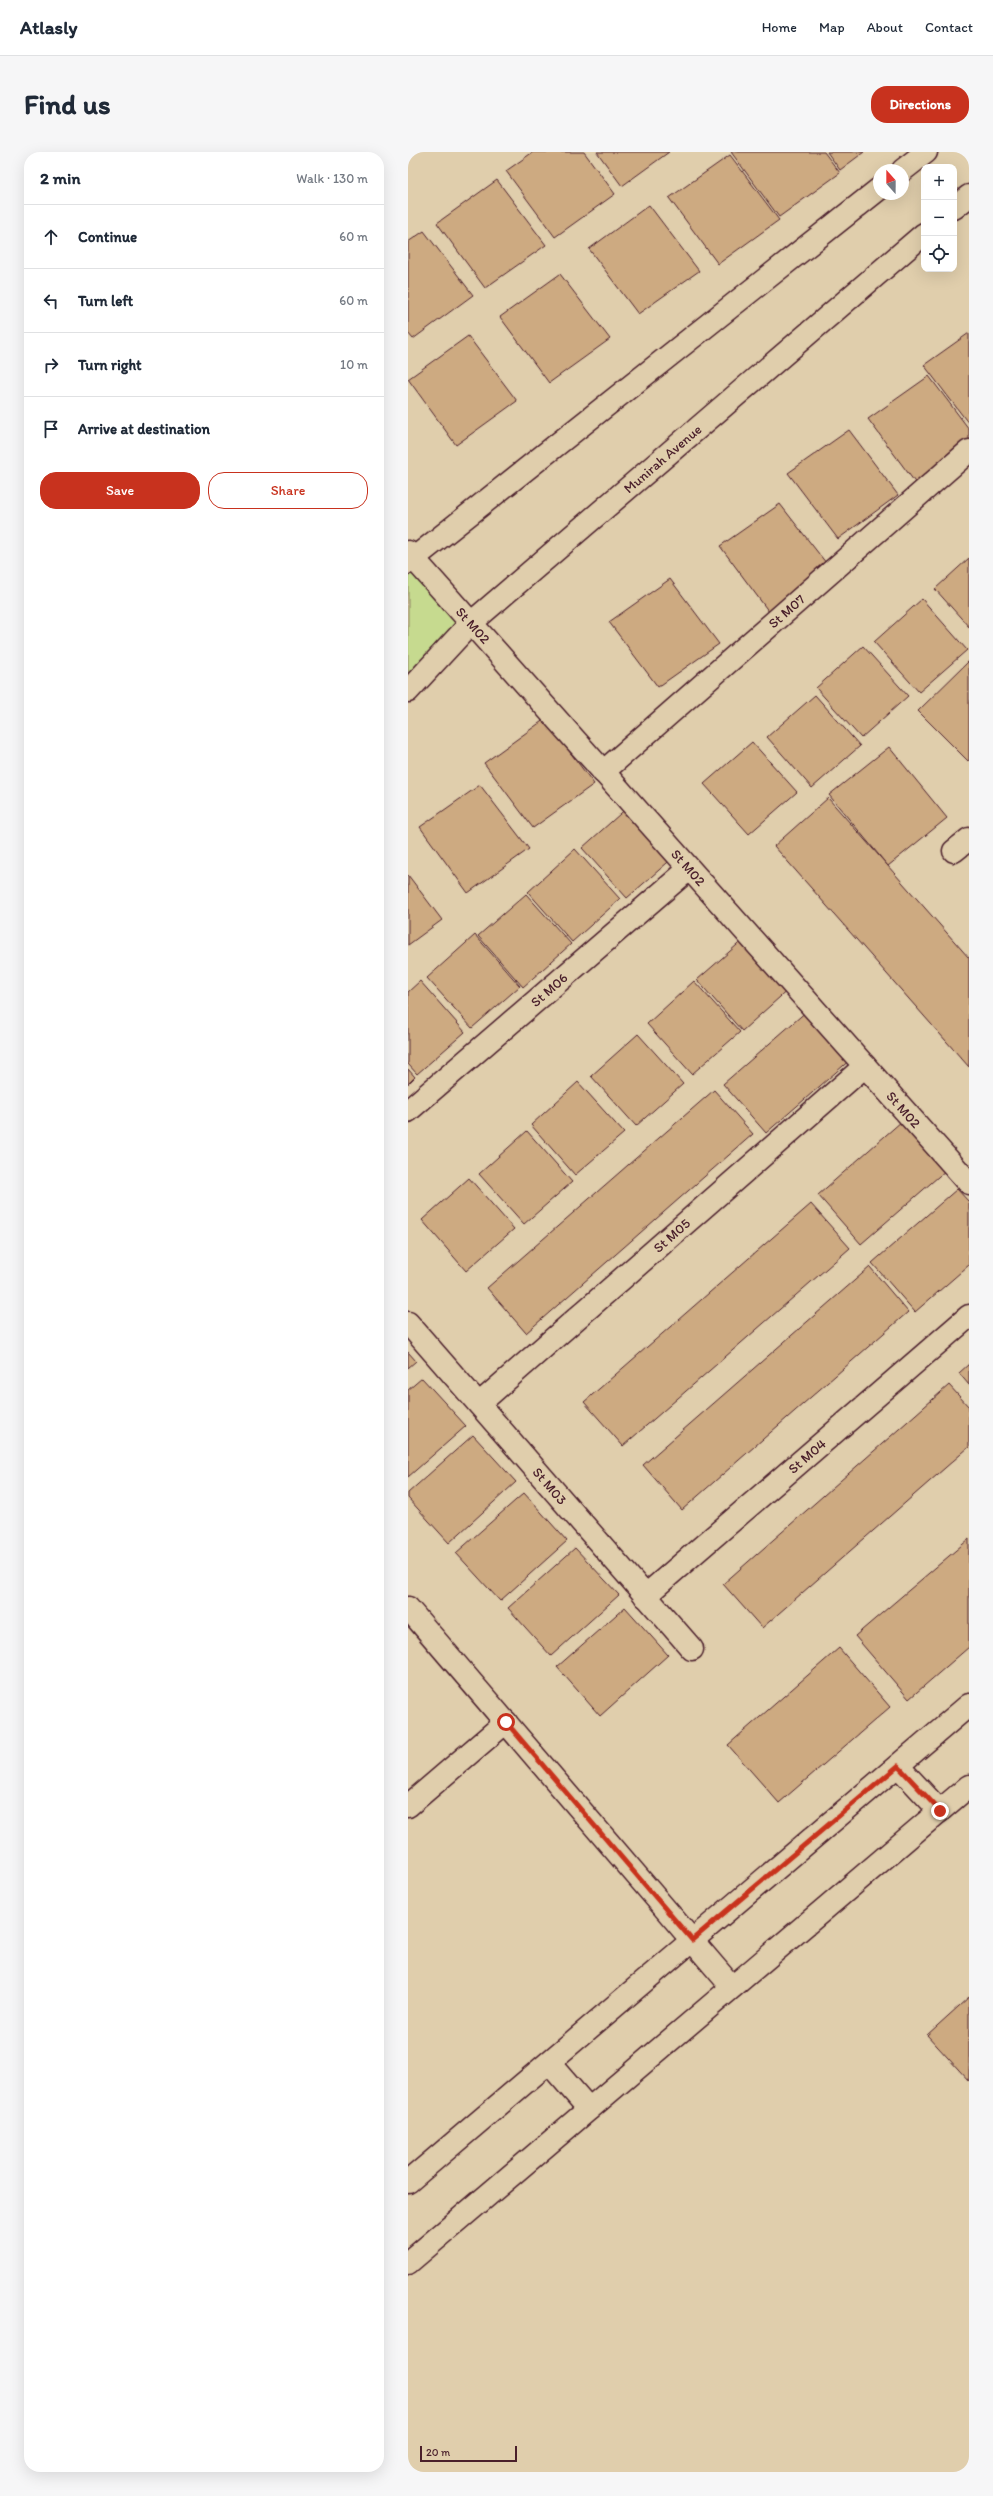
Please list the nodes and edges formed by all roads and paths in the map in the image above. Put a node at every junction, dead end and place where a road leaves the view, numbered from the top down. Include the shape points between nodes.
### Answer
1 (926, 152) edge
2 (909, 165) edge
3 (873, 194) edge
4 (969, 196) edge
5 (957, 206) edge
6 (922, 236) edge
7 (969, 451) edge
8 (410, 558) edge
9 (471, 624) junction
10 (408, 691) edge
11 (603, 772) junction
12 (689, 869) junction
13 (865, 1066) junction
14 (408, 1111) edge
15 (969, 1183) edge
16 (969, 1316) edge
17 (408, 1323) edge
18 (479, 1404) junction
19 (645, 1596) junction
20 (408, 1608) edge
21 (692, 1649) dead end
22 (969, 1705) edge
23 (506, 1722) junction
24 (898, 1766) junction
25 (969, 1786) edge
26 (408, 1806) edge
27 (940, 1811) junction
28 (692, 1940) junction
29 (732, 1987) junction
30 (549, 2063) junction
31 (589, 2109) junction
32 (408, 2182) edge
33 (410, 2259) edge

1 - 2 street
3 - 8 street
4 - 5 street
6 - 9 street, Munirah Avenue
7 - 11 street, St M07
8 - 9 street, St M02
9 - 10 street, Munirah Avenue
9 - 11 street, St M02
11 - 12 street, St M02
12 - 13 street, St M02
12 - 14 street, St M06
13 - 15 street, St M02
13 - 18 street, St M05
16 - 19 street, St M04
17 - 18 street, St M03
18 - 19 street, St M03
19 - 21 street, St M03
20 - 23 street
22 - 24 street
23 - 26 street
23 - 28 street
24 - 27 street
24 - 28 street
25 - 27 street
27 - 29 street
28 - 29 street
28 - 30 street
29 - 31 street
30 - 31 street
30 - 32 street
31 - 33 street

